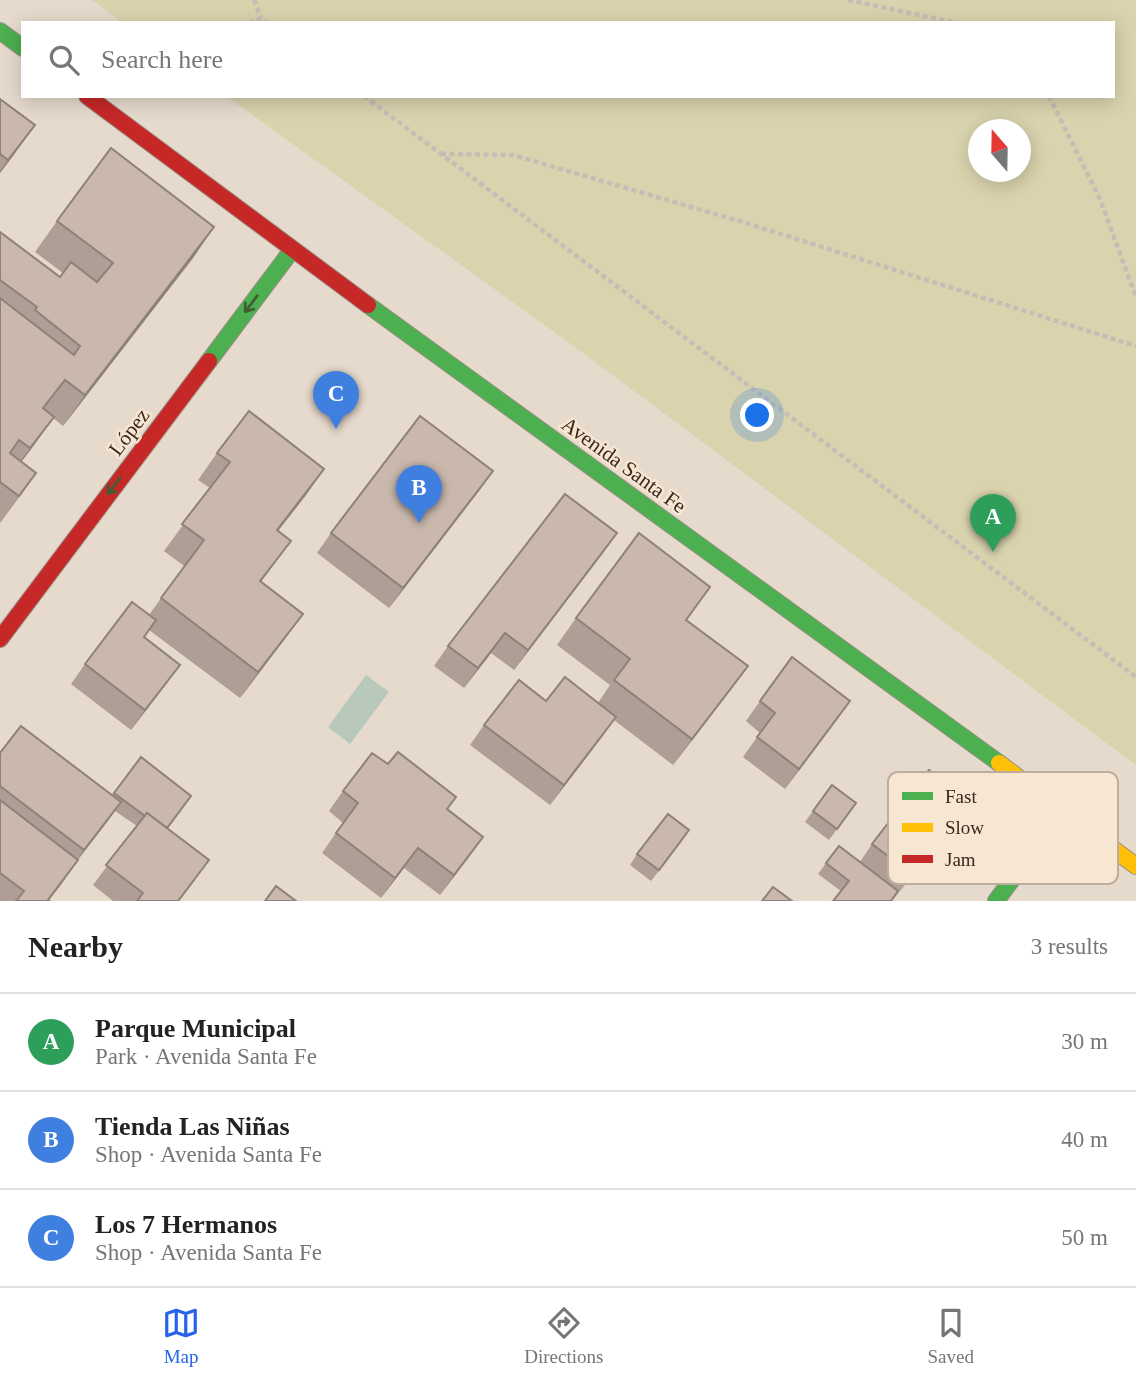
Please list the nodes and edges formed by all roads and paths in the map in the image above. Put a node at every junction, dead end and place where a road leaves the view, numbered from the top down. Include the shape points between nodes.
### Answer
1 (254, 0) edge
2 (848, 0) edge
3 (261, 18) junction
4 (253, 21) edge
5 (265, 21) edge
6 (948, 21) edge
7 (0, 31) edge
8 (21, 47) edge
9 (90, 98) edge
10 (367, 98) edge
11 (1050, 98) edge
12 (440, 154) junction
13 (292, 250) junction
14 (1136, 297) edge
15 (1136, 346) edge
16 (0, 639) edge
17 (1136, 677) edge
18 (1012, 772) edge
19 (1118, 852) edge
20 (1136, 866) edge
21 (1009, 884) edge
22 (996, 901) edge

1 - 3 path
2 - 6 path
3 - 4 path
3 - 5 path
7 - 8 main road
9 - 13 main road, Avenida Santa Fe
10 - 12 path
11 - 14 path via 1100,199
12 - 15 path via 513,155
12 - 17 path
13 -> 16 main road, López
13 - 18 main road, Avenida Santa Fe
19 - 20 main road, Avenida Santa Fe
21 - 22 main road

